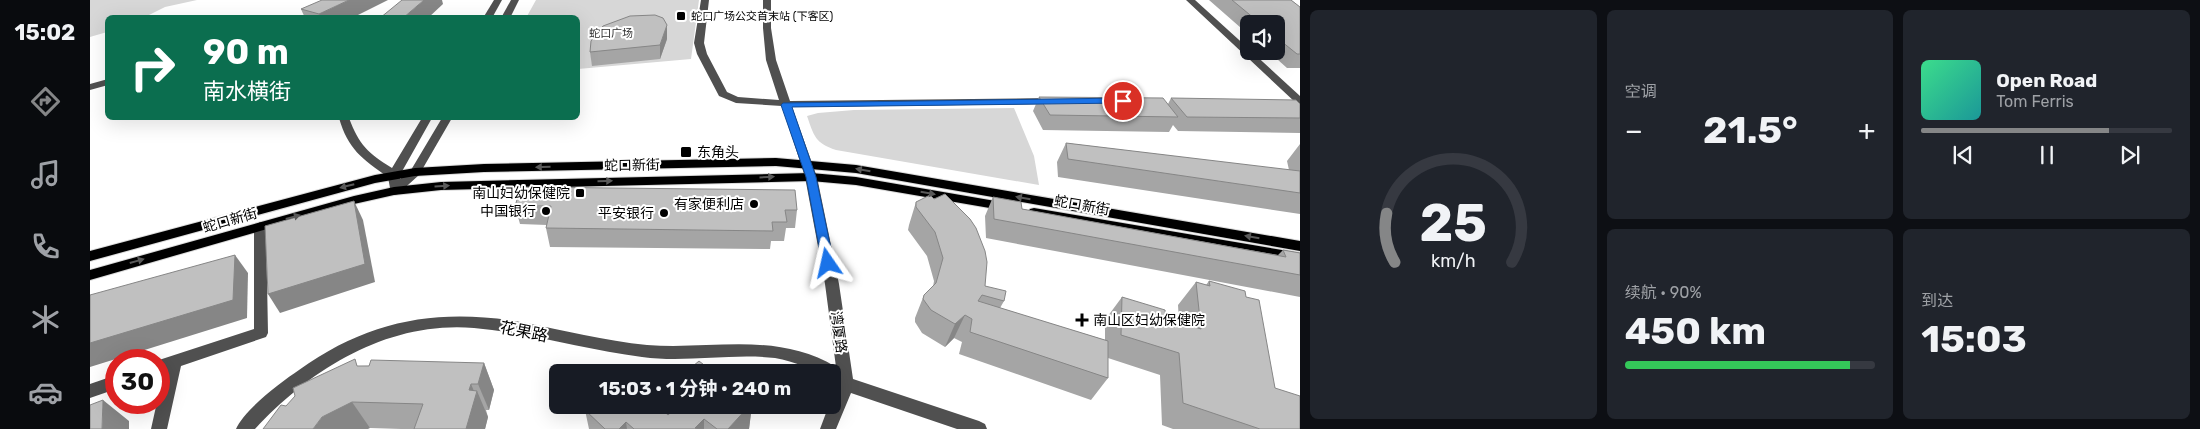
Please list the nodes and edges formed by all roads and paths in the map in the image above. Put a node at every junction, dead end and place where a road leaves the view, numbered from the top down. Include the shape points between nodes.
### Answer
1 (498, 0) edge
2 (515, 0) edge
3 (704, 0) edge
4 (767, 0) edge
5 (1190, 0) edge
6 (489, 15) edge
7 (507, 15) edge
8 (105, 83) edge
9 (90, 86) edge
10 (1064, 101) edge
11 (1297, 103) edge
12 (786, 105) junction
13 (345, 120) edge
14 (426, 120) edge
15 (446, 120) edge
16 (809, 170) junction
17 (415, 172) junction
18 (394, 175) junction
19 (394, 191) junction
20 (260, 227) junction
21 (1300, 246) edge
22 (90, 256) edge
23 (1300, 258) edge
24 (90, 275) edge
25 (174, 362) junction
26 (170, 363) edge
27 (821, 364) edge
28 (841, 380) edge
29 (846, 384) junction
30 (105, 385) edge
31 (90, 390) edge
32 (159, 429) edge
33 (244, 429) edge
34 (828, 429) edge
35 (979, 429) edge

1 - 6 street
2 - 7 street
3 - 12 street via 699,43 723,94 736,100
4 - 12 street, 湾厦路 via 768,44
5 - 11 street
8 - 9 street
10 - 12 street
12 - 16 street, 湾厦路
13 - 18 street via 353,143
14 - 18 street
15 - 17 street
16 -> 17 main road, 蛇口新街 via 760,162
19 -> 16 main road, 蛇口新街 via 480,184
21 -> 16 main road, 蛇口新街 via 856,169
16 -> 23 main road, 蛇口新街 via 856,181
16 - 29 street, 湾厦路 via 832,284
17 - 18 main road, 蛇口新街
17 - 19 street
18 - 19 street
18 -> 22 main road, 蛇口新街
20 -> 19 main road, 蛇口新街
24 -> 20 main road, 蛇口新街
20 - 25 street via 261,333
25 - 26 street
25 - 32 street
27 - 33 street, 花果路 via 802,356 781,353 671,354 603,346 473,322 430,323 376,336 323,362 273,399
28 - 29 street, 花果路
29 - 34 street, 湾厦路
29 - 35 street, 花果路
30 - 31 street

